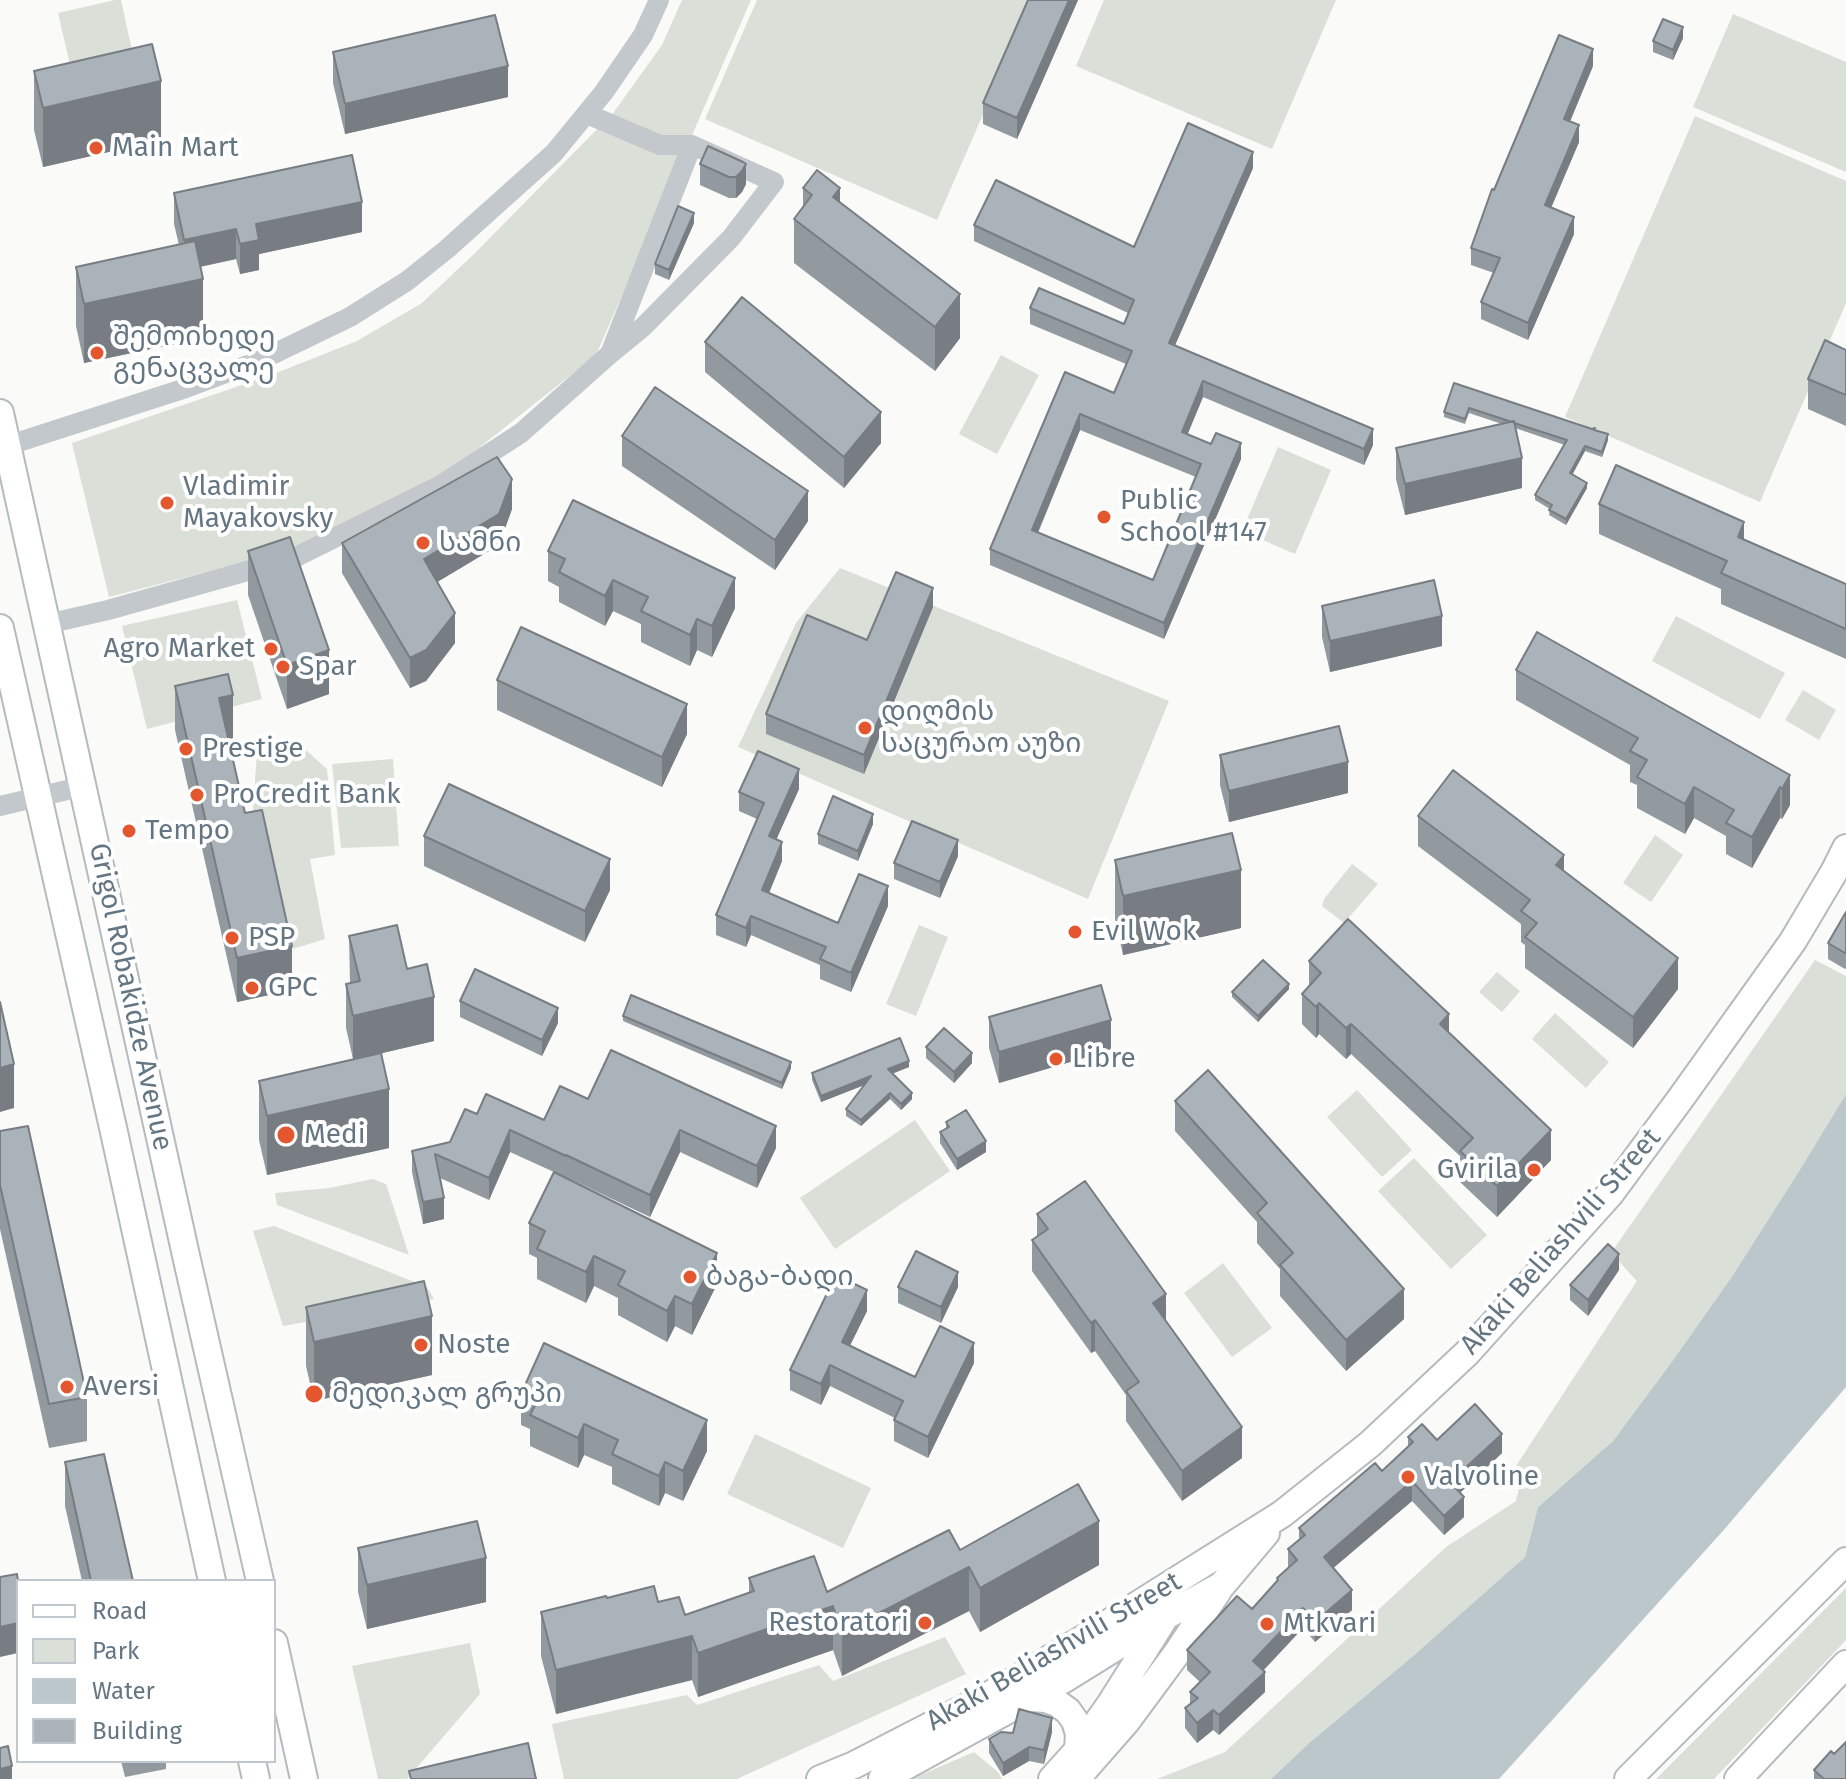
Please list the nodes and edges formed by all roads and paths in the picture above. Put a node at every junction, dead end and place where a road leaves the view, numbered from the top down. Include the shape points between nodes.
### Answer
1 (659, 0) edge
2 (587, 114) junction
3 (692, 145) junction
4 (610, 354) junction
5 (0, 413) edge
6 (4, 447) edge
7 (47, 624) junction
8 (0, 628) edge
9 (84, 786) junction
10 (38, 796) junction
11 (0, 806) edge
12 (1846, 848) edge
13 (1282, 1514) junction
14 (1846, 1561) edge
15 (1186, 1575) junction
16 (212, 1579) edge
17 (260, 1579) edge
18 (1222, 1585) junction
19 (1166, 1616) junction
20 (276, 1652) edge
21 (1846, 1664) edge
22 (1030, 1698) junction
23 (1078, 1750) junction
24 (304, 1779) edge
25 (820, 1779) edge
26 (882, 1779) edge
27 (1052, 1779) edge
28 (1076, 1779) edge
29 (1628, 1779) edge
30 (1738, 1779) edge

1 - 2 street via 643,35
2 - 3 street via 660,145
2 - 6 street via 554,153 447,249 350,317 249,365
3 - 4 street
3 - 4 street via 774,182 731,238
4 - 7 street via 521,433 441,485 294,558
5 - 6 main road, Grigol Robakidze Avenue
6 - 7 main road, Grigol Robakidze Avenue
7 - 9 main road, Grigol Robakidze Avenue
8 - 10 main road, Grigol Robakidze Avenue
9 - 10 street
9 - 17 main road, Grigol Robakidze Avenue
10 - 11 street
10 - 16 main road, Grigol Robakidze Avenue
12 - 13 main road, Akaki Beliashvili Street via 1793,941 1610,1194 1467,1353 1370,1444
13 - 15 main road, Akaki Beliashvili Street
13 - 18 main road, Akaki Beliashvili Street
14 - 29 main road
15 - 19 main road
15 - 25 main road, Akaki Beliashvili Street via 988,1696
18 - 19 main road, Akaki Beliashvili Street
18 - 28 main road via 1126,1722
19 - 22 main road, Akaki Beliashvili Street
19 - 23 main road
20 - 24 main road
21 - 30 main road
22 - 23 main road via 1057,1703 1068,1711 1079,1734
22 - 26 main road, Akaki Beliashvili Street
23 - 27 main road

